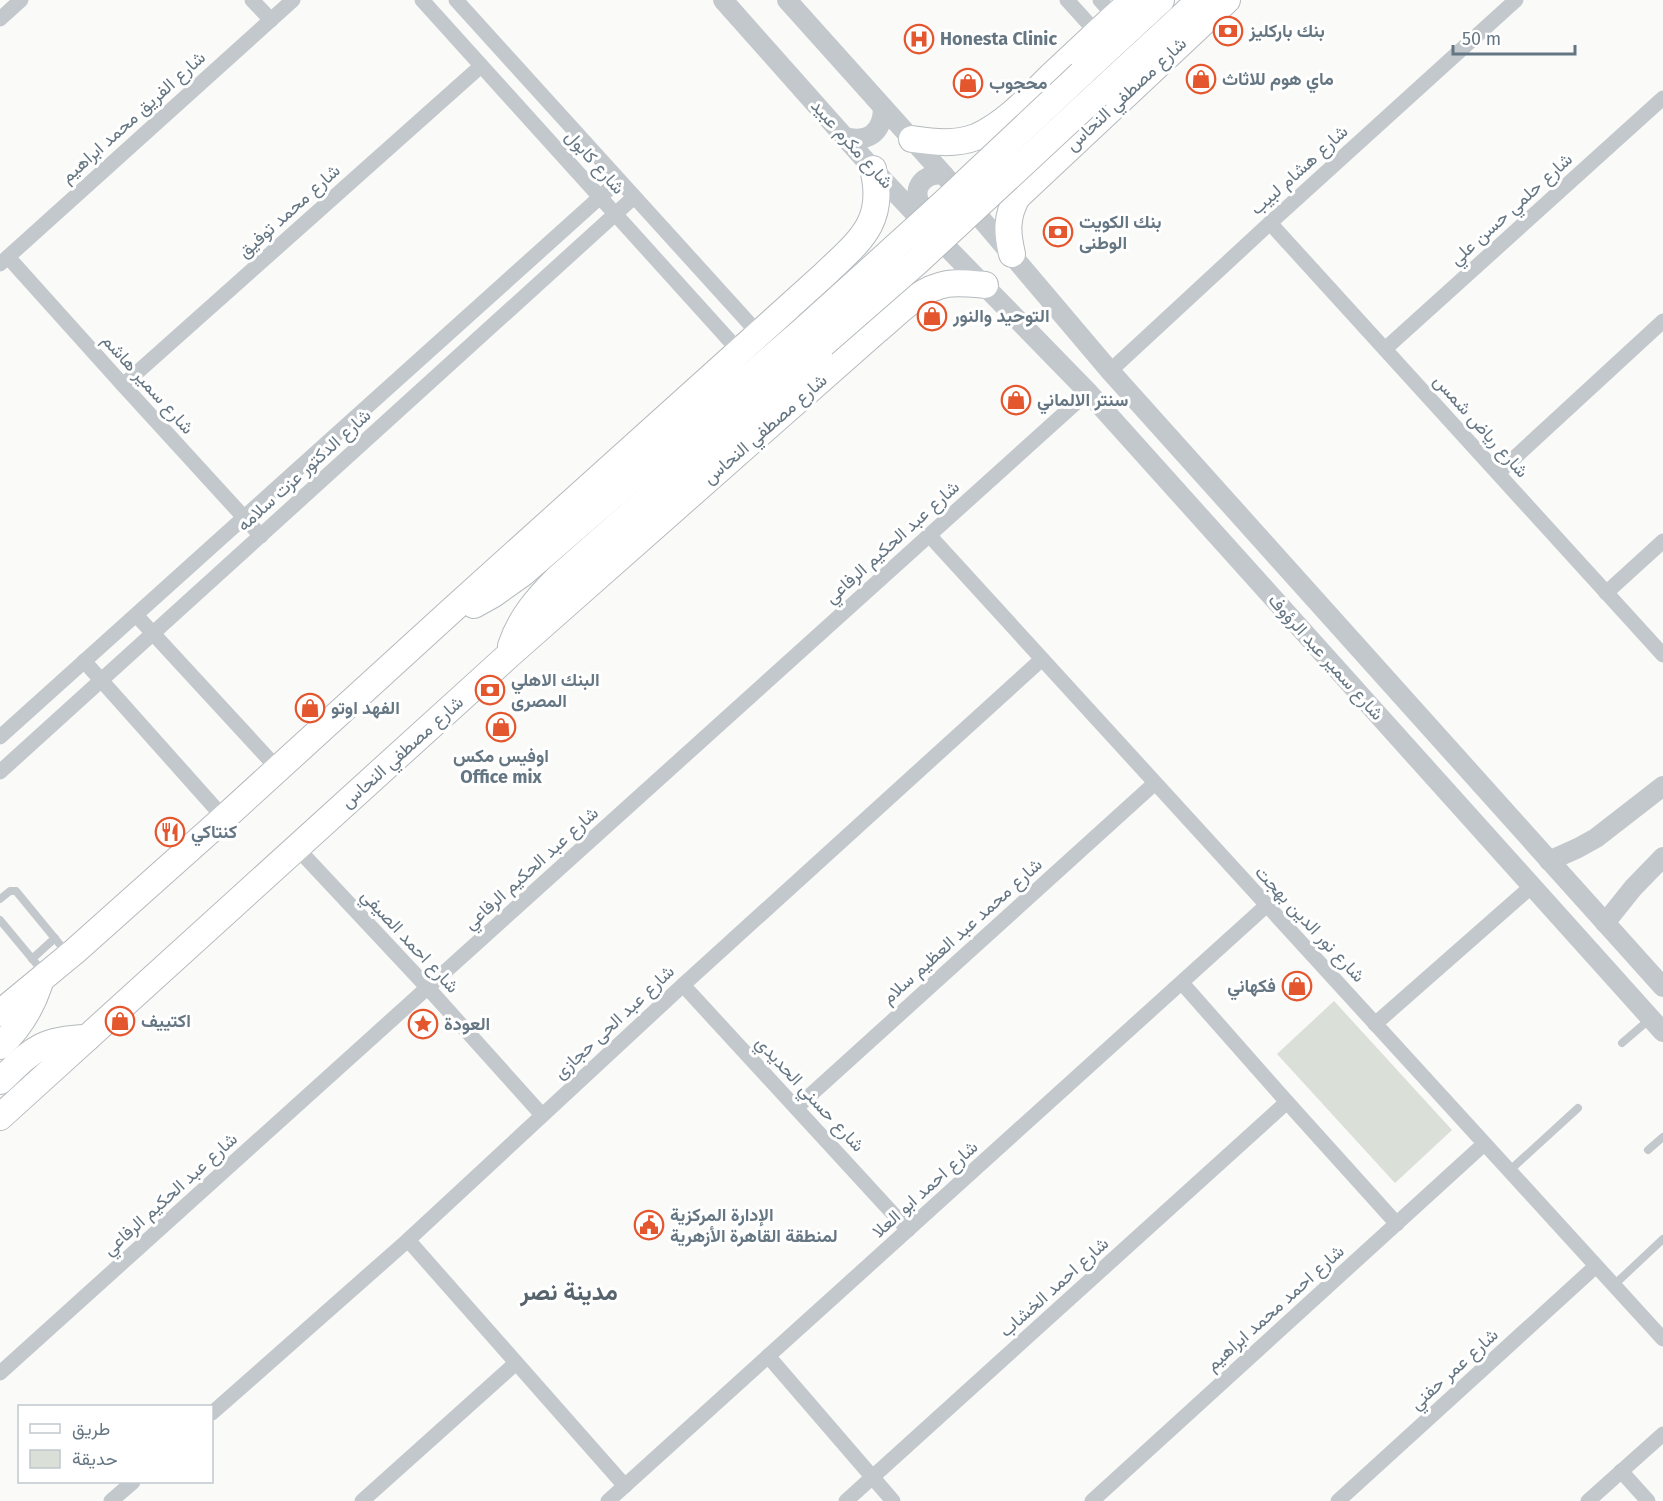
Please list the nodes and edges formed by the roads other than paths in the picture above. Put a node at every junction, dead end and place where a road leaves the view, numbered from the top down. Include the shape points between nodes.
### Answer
1 (21, 0) edge
2 (252, 0) edge
3 (293, 0) edge
4 (422, 0) edge
5 (456, 0) edge
6 (723, 0) edge
7 (787, 0) edge
8 (1066, 0) edge
9 (1161, 0) edge
10 (1200, 0) edge
11 (1227, 0) edge
12 (1516, 0) edge
13 (1111, 12) edge
14 (0, 19) edge
15 (271, 20) junction
16 (482, 66) junction
17 (1663, 98) edge
18 (1021, 105) junction
19 (883, 109) junction
20 (844, 136) junction
21 (912, 139) junction
22 (1060, 156) junction
23 (873, 169) junction
24 (944, 175) junction
25 (619, 180) junction
26 (600, 197) junction
27 (634, 197) junction
28 (615, 214) junction
29 (1270, 223) junction
30 (934, 235) junction
31 (1012, 254) junction
32 (4, 260) edge
33 (823, 276) junction
34 (985, 285) junction
35 (1663, 321) edge
36 (876, 332) junction
37 (758, 333) junction
38 (1385, 349) junction
39 (739, 351) junction
40 (1110, 371) junction
41 (123, 385) junction
42 (1088, 392) junction
43 (1498, 473) junction
44 (244, 517) junction
45 (928, 535) junction
46 (261, 536) junction
47 (1663, 541) edge
48 (1606, 593) junction
49 (450, 611) junction
50 (136, 615) junction
51 (153, 633) junction
52 (509, 655) junction
53 (1663, 656) edge
54 (1042, 659) junction
55 (84, 661) junction
56 (101, 680) junction
57 (0, 737) edge
58 (278, 769) junction
59 (0, 772) edge
60 (1155, 783) junction
61 (1663, 786) edge
62 (224, 818) junction
63 (296, 847) junction
64 (1663, 857) edge
65 (1549, 861) junction
66 (1532, 886) junction
67 (0, 899) edge
68 (1267, 905) junction
69 (0, 920) edge
70 (1605, 923) junction
71 (65, 944) junction
72 (36, 969) junction
73 (1182, 983) junction
74 (683, 985) junction
75 (1663, 987) edge
76 (428, 988) junction
77 (0, 1013) edge
78 (1375, 1024) junction
79 (1657, 1025) edge
80 (87, 1038) junction
81 (1622, 1043) dead end
82 (0, 1046) edge
83 (0, 1081) edge
84 (1287, 1102) junction
85 (796, 1108) junction
86 (1578, 1108) dead end
87 (542, 1115) junction
88 (0, 1117) edge
89 (1663, 1137) edge
90 (1484, 1144) junction
91 (1648, 1150) dead end
92 (1509, 1171) junction
93 (1397, 1224) junction
94 (908, 1230) junction
95 (1663, 1239) edge
96 (408, 1240) junction
97 (1596, 1266) junction
98 (1614, 1285) junction
99 (1663, 1339) edge
100 (768, 1356) junction
101 (516, 1362) junction
102 (0, 1373) edge
103 (213, 1412) edge
104 (1663, 1434) edge
105 (1621, 1471) junction
106 (872, 1478) junction
107 (133, 1483) edge
108 (625, 1486) junction
109 (111, 1501) edge
110 (362, 1501) edge
111 (608, 1501) edge
112 (846, 1501) edge
113 (893, 1501) edge
114 (1092, 1501) edge
115 (1338, 1501) edge
116 (1588, 1501) edge
117 (1648, 1501) edge

1 - 14 street
2 - 15 street
3 - 15 street, شارع الفريق محمد ابراهيم
4 - 16 street, شارع كابول
5 - 25 street, شارع كابول
6 - 20 street, شارع مكرم عبيد
7 - 19 street
8 - 13 street
9 - 49 main road, bridge via 876,265 532,565 492,596
10 - 52 main road, bridge via 917,262 558,578 517,629
11 - 22 main road, شارع مصطفي النحاس
12 - 29 street, شارع هشام لبيب
13 - 18 main road
15 - 32 street, شارع الفريق محمد ابراهيم
16 - 26 street, شارع كابول
16 - 41 street, شارع محمد توفيق
17 - 38 street, شارع حلمي حسن علي
18 - 21 main road via 974,137 947,142
18 - 22 main road via 1020,121 1031,143
19 - 20 street via 877,131 867,138
19 - 21 street
20 - 23 street, شارع مكرم عبيد
21 - 24 street
22 - 31 main road, شارع مصطفي النحاس via 1024,189 1012,206 1007,228
23 - 30 street, شارع مكرم عبيد
23 - 33 main road via 877,192 870,225 864,236
24 - 30 street via 925,178 918,189 920,202 936,224
24 - 31 street
25 - 26 street, شارع الدكتور عزت سلامه
25 - 27 street, شارع كابول
26 - 28 street, شارع كابول
26 - 44 street, شارع الدكتور عزت سلامه
27 - 28 street, شارع الدكتور عزت سلامه
27 - 37 street, شارع كابول
28 - 39 street, شارع كابول
28 - 46 street, شارع الدكتور عزت سلامه
29 - 38 street, شارع رياض شمس
29 - 40 street, شارع هشام لبيب
30 - 34 street, شارع مكرم عبيد
31 - 40 street, شارع سمير عبد الرؤوف
32 - 41 street, شارع سمير هاشم
33 - 36 main road via 845,276 863,287 873,306
33 - 37 main road
34 - 36 main road, شارع مصطفي النحاس via 934,287
34 - 42 street, شارع سمير عبد الرؤوف
35 - 43 street
36 - 52 main road, شارع مصطفي النحاس
37 - 39 main road
38 - 43 street, شارع رياض شمس
39 - 49 main road
40 - 65 street, شارع سمير عبد الرؤوف
41 - 44 street, شارع سمير هاشم
42 - 45 street, شارع عبد الحكيم الرفاعي
42 - 66 street, شارع سمير عبد الرؤوف
43 - 48 street, شارع رياض شمس
44 - 46 street, شارع سمير هاشم
44 - 50 street, شارع الدكتور عزت سلامه
45 - 54 street, شارع نور الدين بهجت
45 - 76 street, شارع عبد الحكيم الرفاعي
46 - 51 street, شارع الدكتور عزت سلامه
47 - 48 street
48 - 53 street, شارع رياض شمس
49 - 58 main road
50 - 51 street
50 - 55 street, شارع الدكتور عزت سلامه
51 - 56 street, شارع الدكتور عزت سلامه
51 - 58 street
52 - 63 main road, شارع مصطفي النحاس
54 - 60 street, شارع نور الدين بهجت
54 - 74 street, شارع عبد الحى حجازى
55 - 56 street
55 - 57 street, شارع الدكتور عزت سلامه
56 - 59 street, شارع الدكتور عزت سلامه
56 - 62 street
58 - 62 main road
60 - 68 street, شارع نور الدين بهجت
60 - 85 street, شارع محمد عبد العظيم سلام
61 - 65 street via 1596,838
62 - 71 main road
63 - 76 street, شارع احمد الصيفي
63 - 80 main road, شارع مصطفي النحاس
64 - 70 street
65 - 70 street, شارع سمير عبد الرؤوف
66 - 78 street
66 - 79 street, شارع سمير عبد الرؤوف
67 - 71 lane via 16,891 39,924
68 - 73 street, شارع احمد ابو العلا
68 - 78 street, شارع نور الدين بهجت
69 - 72 lane via 20,940
70 - 75 street, شارع سمير عبد الرؤوف
71 - 72 main road
72 - 77 main road
72 - 82 main road via 33,1001
73 - 84 street
73 - 94 street, شارع احمد ابو العلا
74 - 85 street, شارع حسني الحديدي
74 - 87 street, شارع عبد الحى حجازى
76 - 87 street, شارع احمد الصيفي
76 - 102 street, شارع عبد الحكيم الرفاعي
78 - 90 street, شارع نور الدين بهجت
79 - 81 lane
80 - 83 main road via 59,1040 37,1048
80 - 88 main road, شارع مصطفي النحاس
84 - 93 street
84 - 106 street, شارع احمد الخشاب
85 - 94 street, شارع حسني الحديدي
86 - 92 lane
87 - 96 street, شارع عبد الحى حجازى
89 - 91 lane
90 - 92 street, شارع نور الدين بهجت
90 - 93 street, شارع احمد محمد ابراهيم
92 - 97 street, شارع نور الدين بهجت
93 - 114 street, شارع احمد محمد ابراهيم
94 - 100 street, شارع احمد ابو العلا
95 - 98 lane
96 - 101 street
96 - 103 street, شارع عبد الحى حجازى
97 - 98 street, شارع نور الدين بهجت
97 - 115 street, شارع عمر حفني
98 - 99 street, شارع نور الدين بهجت
100 - 106 street
100 - 108 street, شارع احمد ابو العلا
101 - 108 street
101 - 110 street
104 - 105 street
105 - 116 street
105 - 117 street
106 - 112 street, شارع احمد الخشاب
106 - 113 street
107 - 109 street
108 - 111 street, شارع احمد ابو العلا

